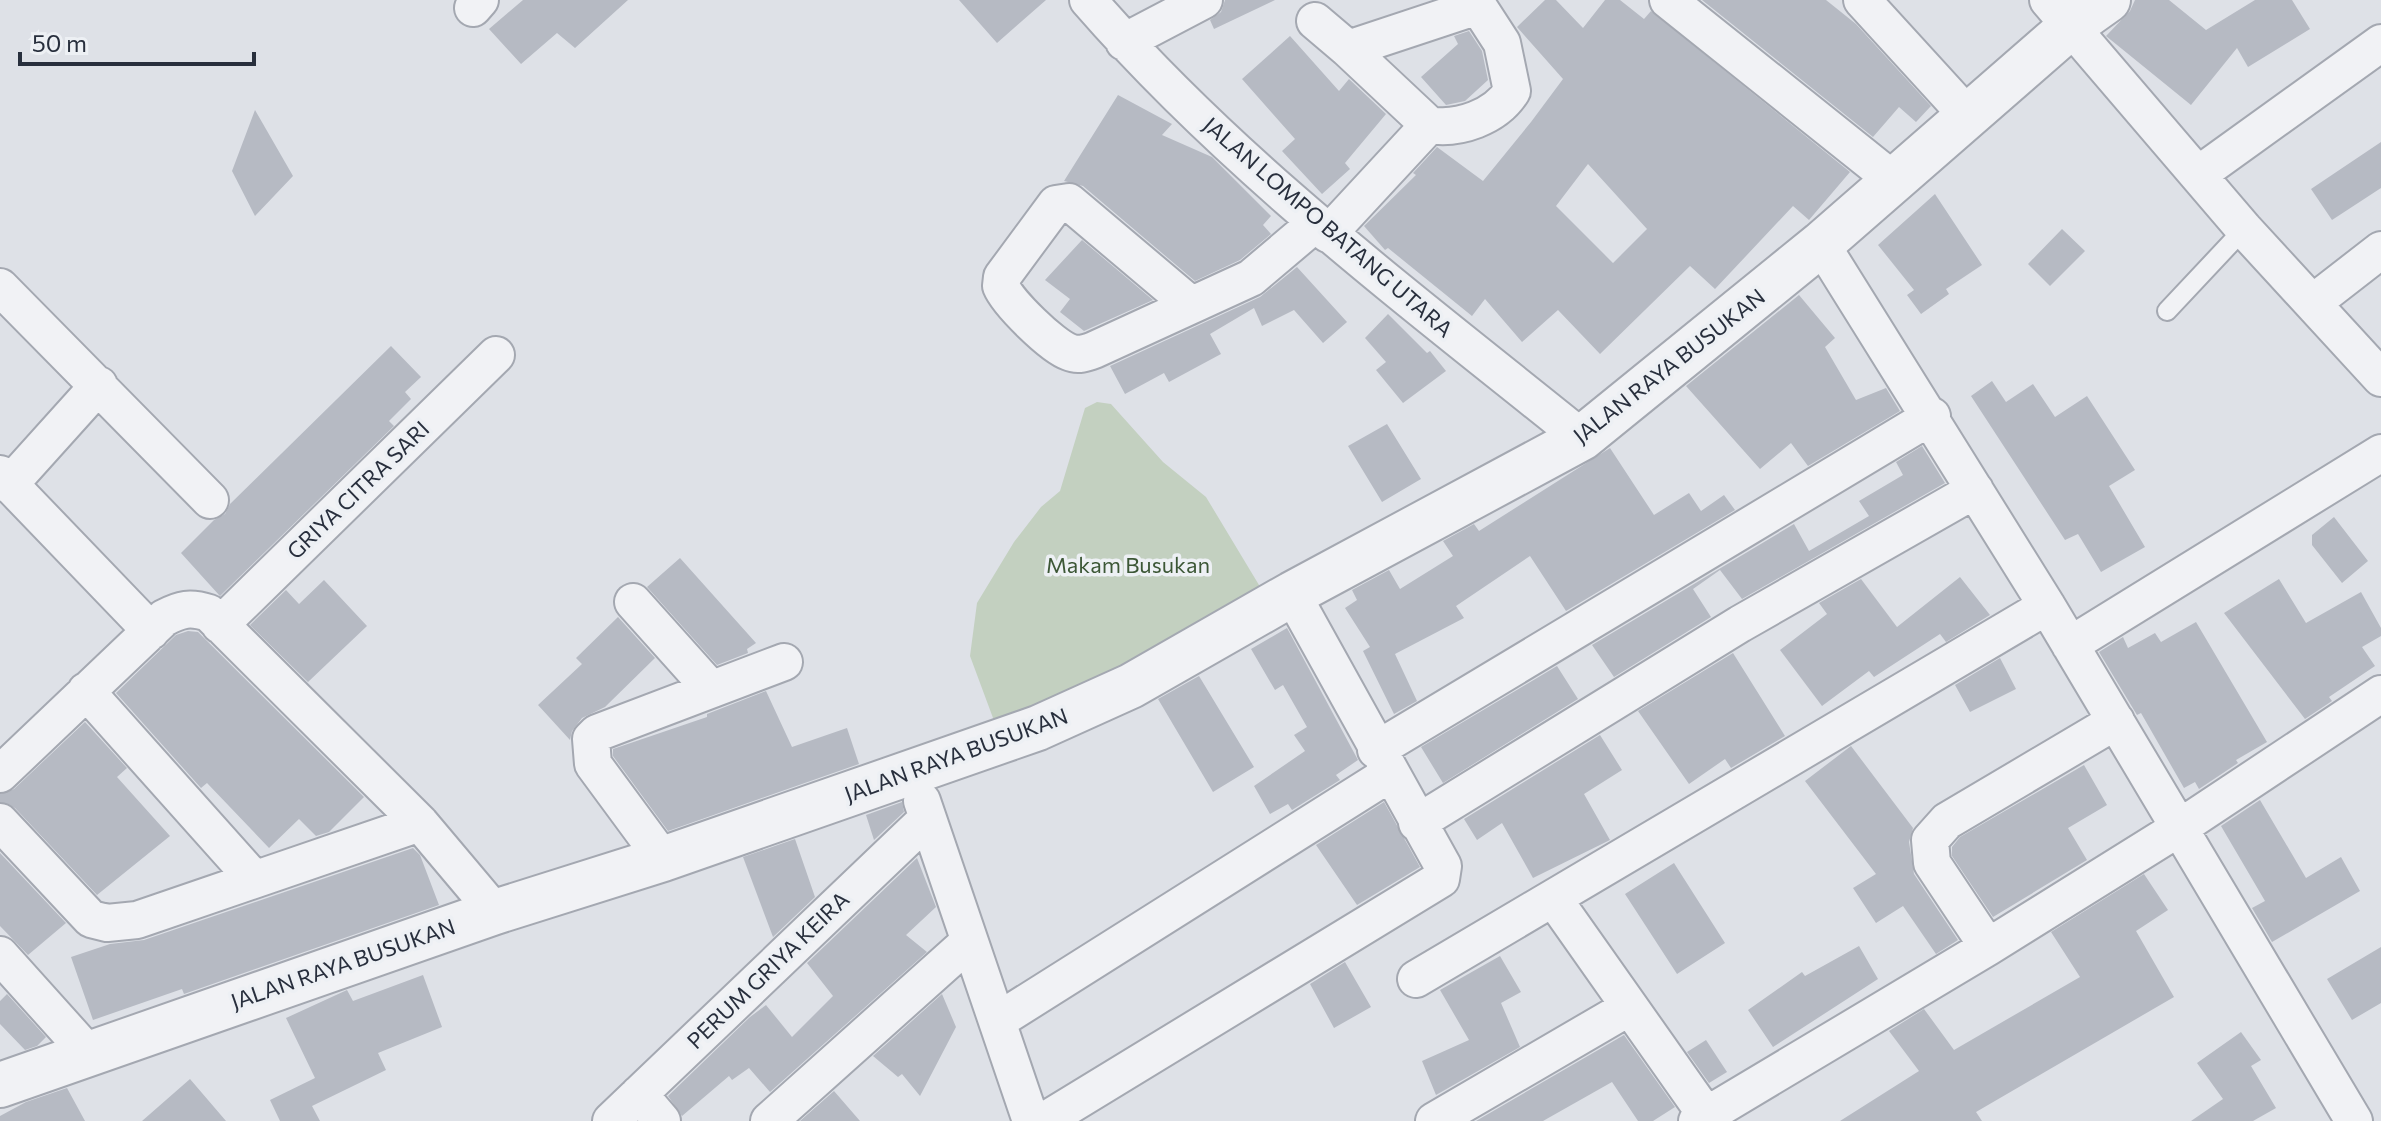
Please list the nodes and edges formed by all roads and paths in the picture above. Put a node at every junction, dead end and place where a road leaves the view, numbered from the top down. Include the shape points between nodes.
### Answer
1 (1088, 0) edge
2 (1204, 0) edge
3 (1668, 0) edge
4 (1862, 0) edge
5 (2108, 0) edge
6 (2059, 14) edge
7 (1315, 21) dead end
8 (1124, 42) junction
9 (2381, 43) edge
10 (1348, 49) junction
11 (1967, 115) junction
12 (1429, 125) junction
13 (2199, 174) junction
14 (1892, 179) junction
15 (1322, 228) junction
16 (2244, 229) junction
17 (1821, 244) junction
18 (2381, 250) edge
19 (0, 287) edge
20 (2314, 302) junction
21 (1191, 305) junction
22 (2167, 311) dead end
23 (496, 355) dead end
24 (2381, 378) edge
25 (99, 385) junction
26 (1932, 416) junction
27 (1582, 438) junction
28 (2381, 453) edge
29 (4, 479) edge
30 (1975, 490) junction
31 (210, 500) dead end
32 (1292, 594) junction
33 (633, 602) dead end
34 (2047, 606) junction
35 (220, 625) junction
36 (151, 631) junction
37 (2070, 645) junction
38 (680, 654) junction
39 (784, 662) dead end
40 (710, 688) junction
41 (86, 691) junction
42 (2381, 694) edge
43 (638, 716) junction
44 (2116, 721) junction
45 (1382, 762) junction
46 (915, 771) junction
47 (0, 774) edge
48 (926, 820) junction
49 (0, 822) edge
50 (420, 823) junction
51 (1417, 823) junction
52 (2179, 828) junction
53 (663, 859) junction
54 (253, 878) junction
55 (1553, 898) junction
56 (495, 912) junction
57 (969, 942) junction
58 (1988, 947) junction
59 (0, 955) edge
60 (1416, 979) dead end
61 (1628, 1008) junction
62 (999, 1020) junction
63 (88, 1053) junction
64 (0, 1085) edge
65 (639, 1094) junction
66 (1701, 1118) edge
67 (2351, 1120) edge
68 (611, 1121) edge
69 (662, 1121) edge
70 (769, 1121) edge
71 (1031, 1121) edge
72 (1044, 1121) edge
73 (1434, 1121) edge

1 - 8 street, JALAN LOMPO BATANG UTARA
2 - 8 street
3 - 14 street
4 - 11 street
5 - 6 street, JALAN RAYA BUSUKAN
6 - 11 street, JALAN RAYA BUSUKAN
6 - 13 street
7 - 10 street
8 - 15 street, JALAN LOMPO BATANG UTARA
9 - 13 street
10 - 12 street
10 - 12 street via 1478,6 1502,43 1512,91 1485,115 1448,128
11 - 14 street, JALAN RAYA BUSUKAN
12 - 15 street
13 - 16 street
14 - 17 street, JALAN RAYA BUSUKAN
15 - 21 street via 1251,278
15 - 27 street, JALAN LOMPO BATANG UTARA
16 - 20 street
16 - 22 lane
17 - 26 street
17 - 27 street, JALAN RAYA BUSUKAN
18 - 20 street
19 - 25 street
20 - 24 street
21 - 21 street via 1094,350 1071,353 1013,305 1001,286 1002,277 1056,204 1069,202
23 - 35 street, GRIYA CITRA SARI
25 - 29 street
25 - 31 street
26 - 30 street
26 - 45 street
27 - 32 street, JALAN RAYA BUSUKAN
28 - 37 street
29 - 36 street
30 - 34 street
30 - 51 street via 1740,624
32 - 45 street
32 - 46 street, JALAN RAYA BUSUKAN via 1131,686 1038,728
33 - 38 street
34 - 37 street
34 - 55 street
35 - 36 street via 209,613 192,608 172,614
35 - 50 street
36 - 41 street
37 - 44 street
38 - 40 street
38 - 43 street
39 - 40 street
40 - 43 street
41 - 47 street
41 - 54 street
42 - 52 street
43 - 53 street via 597,733 590,756
44 - 52 street
44 - 58 street via 1947,821 1930,840 1932,863
45 - 51 street
45 - 62 street
46 - 48 street
46 - 53 street, JALAN RAYA BUSUKAN
48 - 57 street
48 - 65 street, PERUM GRIYA KEIRA
49 - 54 street via 91,919 107,923 137,920
50 - 54 street
50 - 56 street
51 - 72 street via 1443,866 1434,886
52 - 58 street
52 - 67 street
53 - 56 street, JALAN RAYA BUSUKAN
55 - 60 street
55 - 61 street
56 - 63 street, JALAN RAYA BUSUKAN
57 - 62 street
57 - 70 street
58 - 66 street
59 - 63 street
61 - 66 street
61 - 73 street
62 - 71 street
63 - 64 street, JALAN RAYA BUSUKAN
65 - 68 street, PERUM GRIYA KEIRA
65 - 69 street

